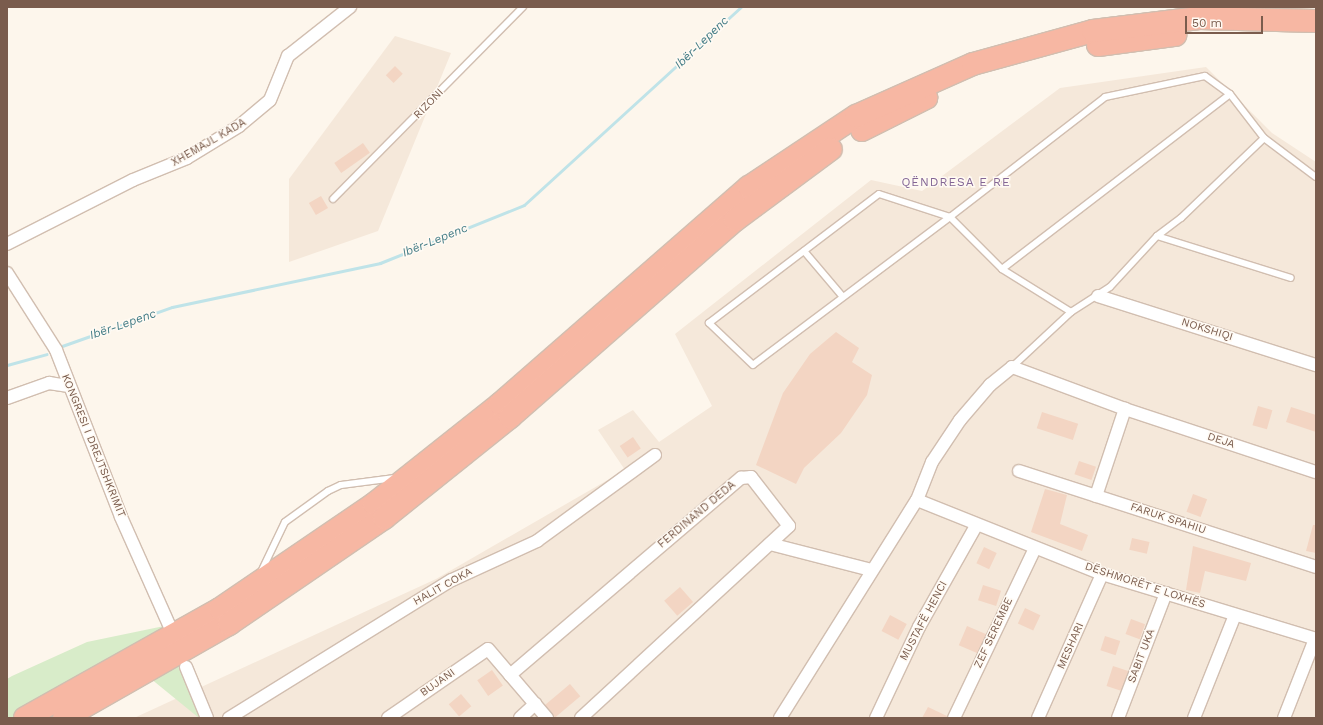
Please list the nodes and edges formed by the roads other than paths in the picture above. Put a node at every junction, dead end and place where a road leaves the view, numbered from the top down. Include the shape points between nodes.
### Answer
1 (350, 7) edge
2 (523, 7) edge
3 (1316, 21) edge
4 (1316, 36) edge
5 (1230, 94) junction
6 (1264, 138) junction
7 (1316, 177) edge
8 (333, 199) dead end
9 (950, 217) junction
10 (1157, 236) junction
11 (7, 244) edge
12 (804, 251) junction
13 (1002, 269) junction
14 (7, 273) edge
15 (1291, 278) dead end
16 (1098, 296) junction
17 (844, 297) junction
18 (1071, 312) junction
19 (1316, 365) edge
20 (1012, 367) junction
21 (69, 386) junction
22 (7, 398) edge
23 (1126, 409) junction
24 (655, 455) dead end
25 (1019, 471) dead end
26 (416, 472) junction
27 (1316, 472) edge
28 (1096, 496) junction
29 (917, 500) junction
30 (976, 526) junction
31 (770, 544) junction
32 (1034, 548) junction
33 (1316, 567) edge
34 (871, 570) junction
35 (1102, 574) junction
36 (252, 588) junction
37 (1166, 593) junction
38 (1235, 615) junction
39 (169, 625) dead end
40 (1316, 639) edge
41 (186, 667) dead end
42 (510, 675) junction
43 (535, 704) junction
44 (25, 718) edge
45 (64, 718) edge
46 (207, 718) edge
47 (229, 718) edge
48 (388, 718) edge
49 (520, 718) edge
50 (547, 718) edge
51 (581, 718) edge
52 (780, 718) edge
53 (876, 718) edge
54 (954, 718) edge
55 (1038, 718) edge
56 (1118, 718) edge
57 (1194, 718) edge
58 (1284, 718) edge

1 - 11 street, XHEMAJL KADA via 288,56 270,100 239,126 187,158 120,186
2 - 8 lane, RIZONI
3 - 26 highway via 1199,18 1093,31 973,64 887,100 804,148 749,187
4 - 45 highway via 1200,33 1095,45 978,78 866,128 812,161 735,220 510,417 384,518 229,624
5 - 6 lane
5 - 9 lane via 1205,76 1105,97
5 - 13 lane
6 - 7 lane
6 - 10 lane via 1181,218
9 - 12 lane via 879,194
9 - 13 lane
9 - 17 lane
10 - 15 lane
10 - 16 lane
12 - 17 lane
12 - 17 lane via 709,323 753,365
13 - 18 lane
14 - 21 street, KONGRESI I DREJTSHKRIMIT via 49,336
16 - 18 lane
16 - 19 street, NOKSHIQI
18 - 20 lane
20 - 23 street, DEJA
20 - 29 street via 990,385 960,420 932,462
21 - 22 street via 49,383
21 - 39 street, KONGRESI I DREJTSHKRIMIT
23 - 27 street, DEJA
23 - 28 street
24 - 47 street, HALIT COKA via 537,541 452,580
25 - 28 street, FARUK SPAHIU
26 - 36 highway
26 - 36 lane via 376,482 341,485 328,491 285,522
28 - 33 street, FARUK SPAHIU
29 - 30 street, DËSHMORËT E LOXHËS
29 - 34 street
30 - 32 street, DËSHMORËT E LOXHËS
30 - 53 street, MUSTAFË HENCI via 919,627
31 - 34 street
31 - 42 street, FERDINAND DEDA via 789,526 753,479 745,476
31 - 51 street, FERDINAND DEDA
32 - 35 street, DËSHMORËT E LOXHËS
32 - 54 street, ZEF SEREMBE
34 - 52 street
35 - 37 street, DËSHMORËT E LOXHËS
35 - 55 street, MESHARI
36 - 44 highway via 166,641
37 - 38 street, DËSHMORËT E LOXHËS
37 - 56 street, SABIT UKA
38 - 40 street, DËSHMORËT E LOXHËS
38 - 57 street
40 - 58 street
41 - 46 street
42 - 43 street
42 - 48 street, BUJANI via 488,648
43 - 49 street
43 - 50 street

